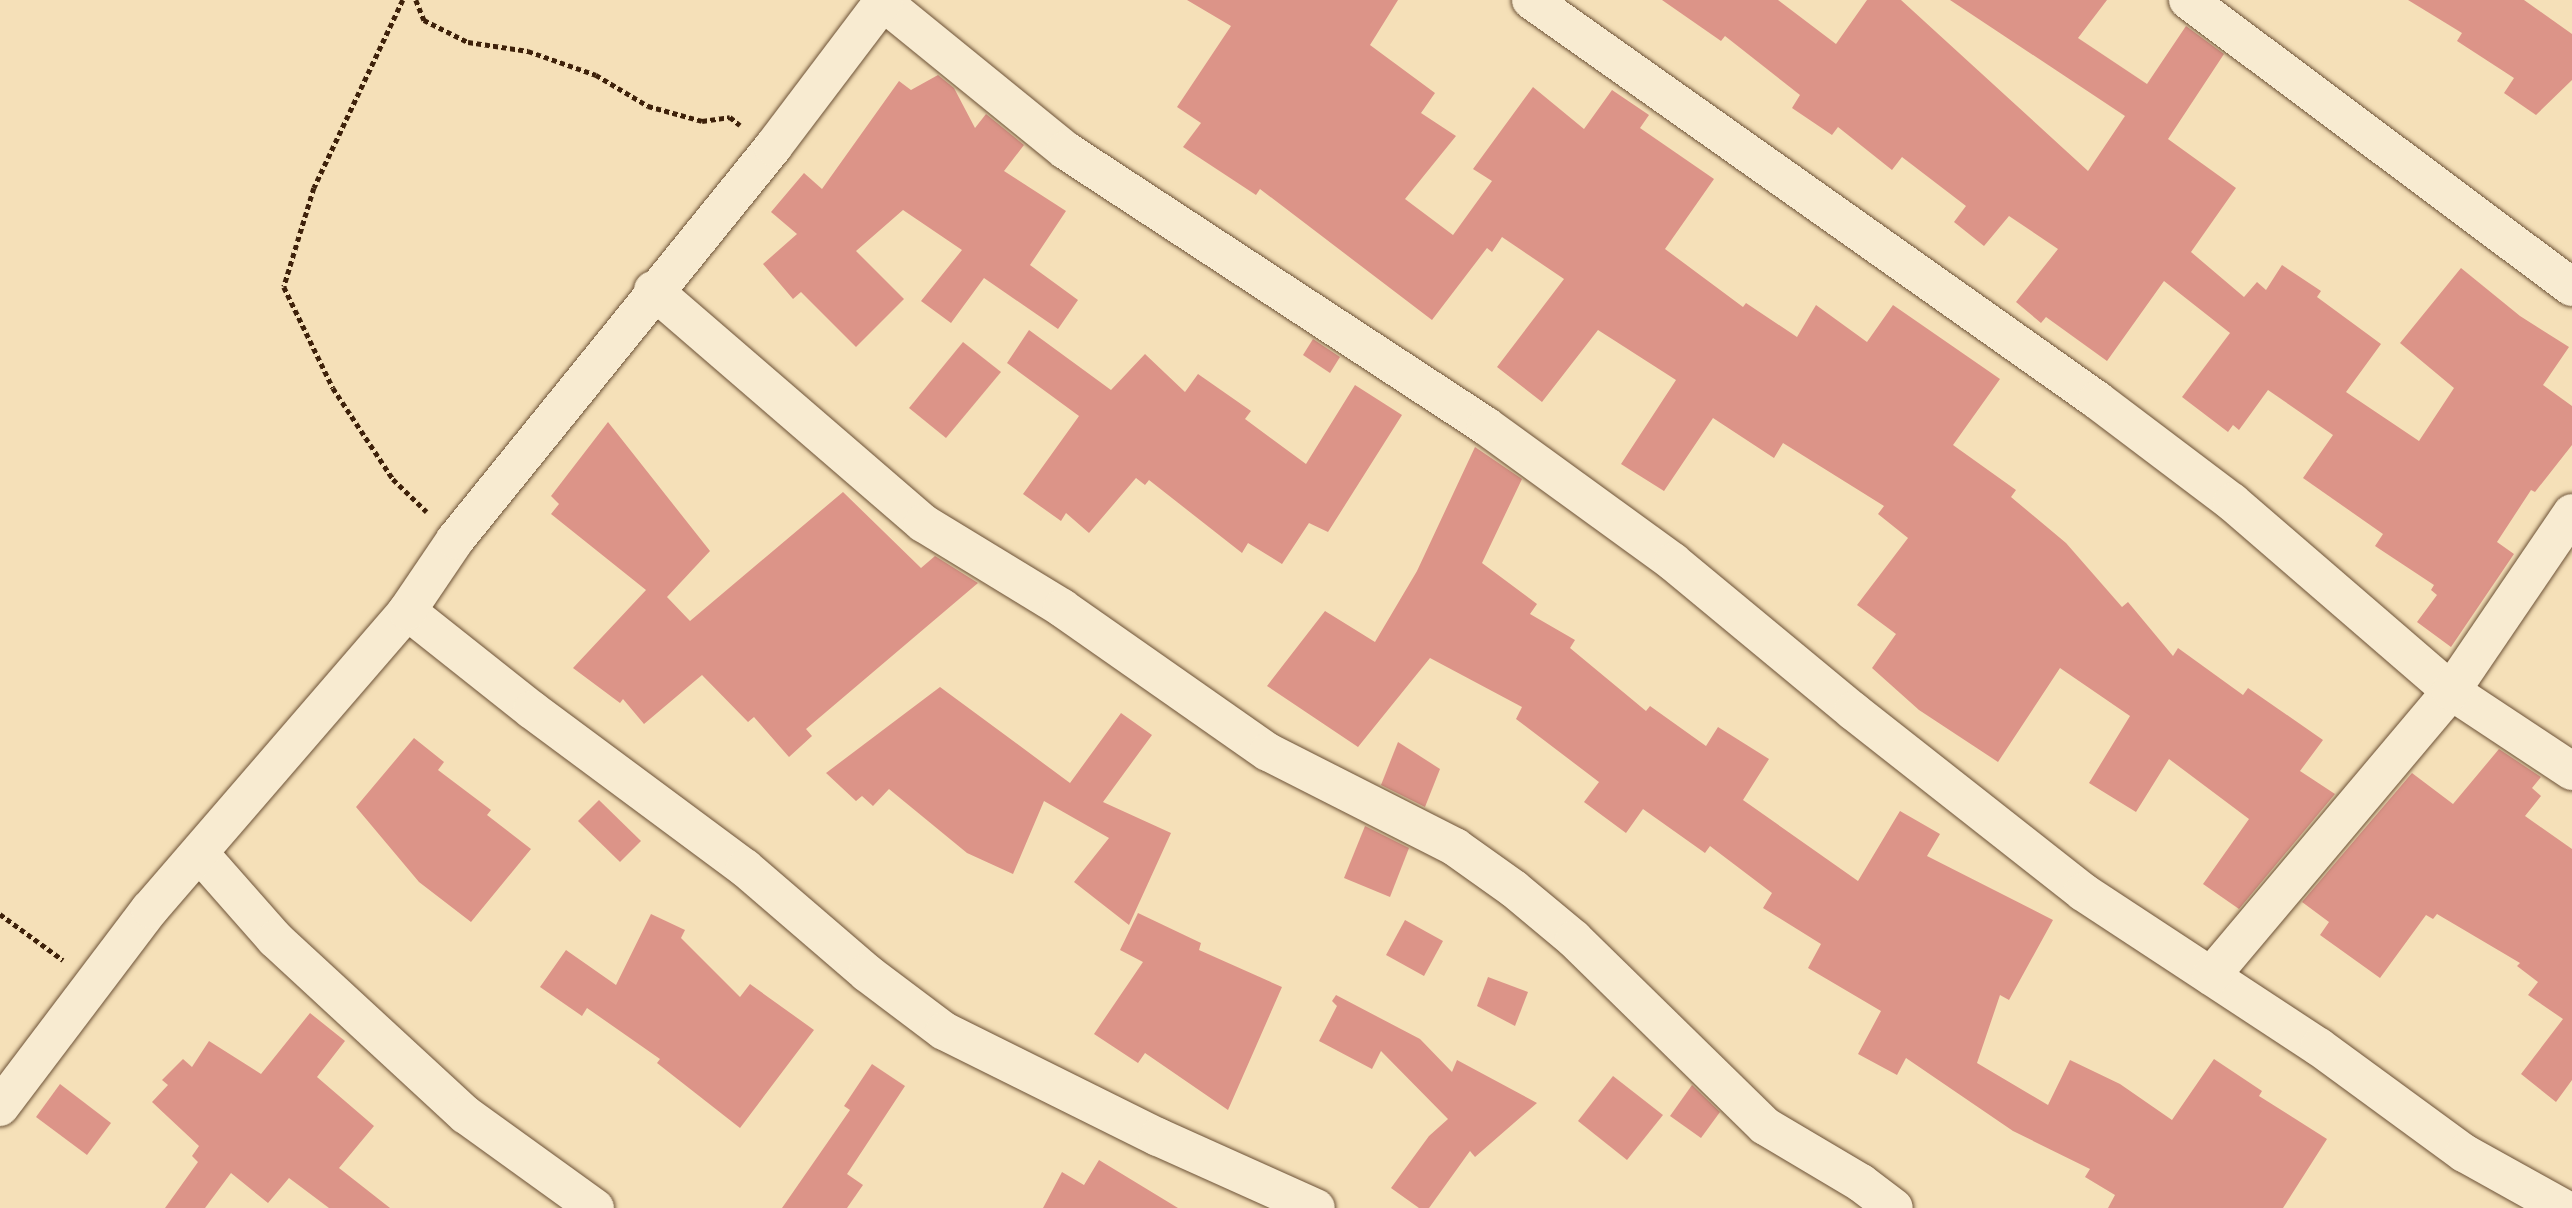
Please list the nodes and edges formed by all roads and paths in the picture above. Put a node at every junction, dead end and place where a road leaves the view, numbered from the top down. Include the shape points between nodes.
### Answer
1 (403, 0) edge
2 (416, 0) edge
3 (1531, 0) edge
4 (2188, 0) edge
5 (884, 1) edge
6 (773, 147) junction
7 (2572, 287) edge
8 (653, 290) junction
9 (2572, 513) edge
10 (455, 540) junction
11 (407, 611) junction
12 (2452, 691) junction
13 (2572, 771) edge
14 (201, 855) junction
15 (0, 914) edge
16 (2211, 976) junction
17 (95, 983) junction
18 (0, 1107) edge
19 (596, 1208) edge
20 (1316, 1208) edge
21 (1894, 1208) edge
22 (2563, 1208) edge

1 - 10 path via 314,188 284,287 333,388 393,479
2 - 6 path via 424,20 468,42 528,51 585,71 648,106 702,121 730,117
3 - 12 street via 2097,400 2232,502
4 - 7 street
5 - 6 street
5 - 16 street via 1065,150 1486,426 1673,562 2083,892
6 - 8 street
8 - 10 street
8 - 21 street via 923,523 1062,608 1268,752 1455,848 1514,889 1574,939 1765,1126
9 - 12 street
10 - 11 street
11 - 14 street
11 - 20 street via 746,868 867,973 943,1031 1158,1137
12 - 13 street
12 - 16 street
14 - 17 street via 150,909
14 - 19 street via 275,939 466,1115
15 - 17 path
16 - 22 street via 2319,1047 2464,1153
17 - 18 street

